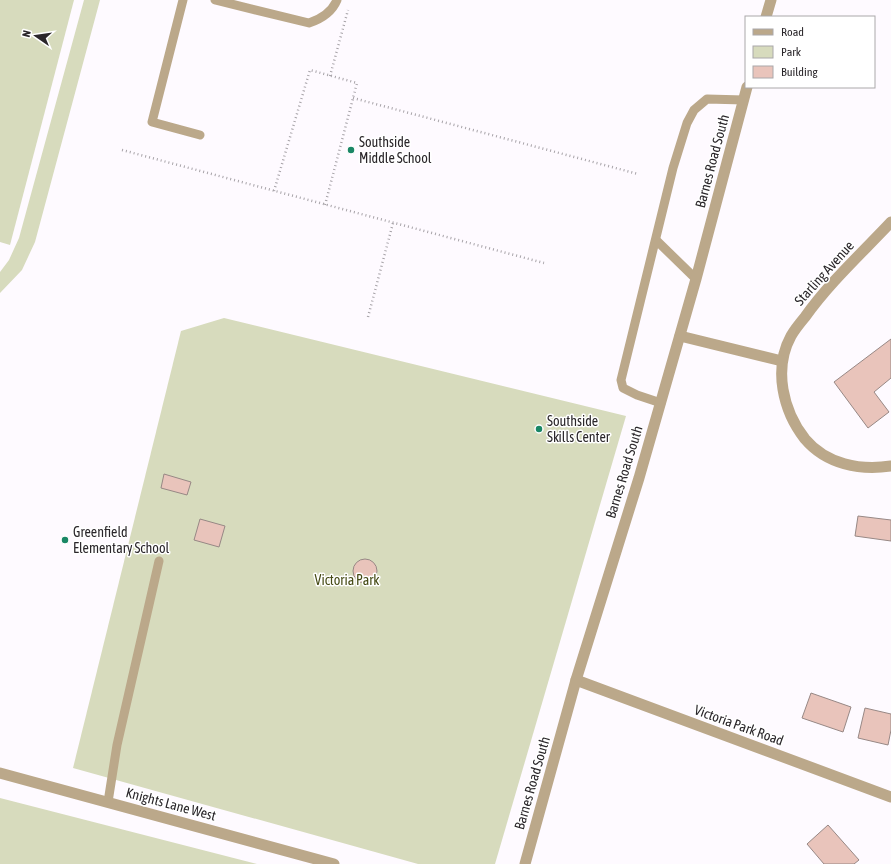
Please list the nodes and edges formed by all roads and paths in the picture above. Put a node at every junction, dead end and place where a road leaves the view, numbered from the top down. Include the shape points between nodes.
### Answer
1 (183, 0) edge
2 (215, 0) edge
3 (337, 0) edge
4 (771, 0) edge
5 (348, 8) dead end
6 (766, 16) edge
7 (330, 76) junction
8 (747, 88) edge
9 (353, 98) junction
10 (744, 100) junction
11 (200, 135) dead end
12 (122, 150) dead end
13 (638, 174) dead end
14 (274, 191) junction
15 (325, 205) junction
16 (891, 222) edge
17 (393, 223) junction
18 (656, 240) junction
19 (544, 263) dead end
20 (696, 279) junction
21 (368, 317) dead end
22 (680, 336) junction
23 (782, 361) junction
24 (661, 403) junction
25 (891, 466) edge
26 (159, 561) dead end
27 (576, 680) junction
28 (0, 773) edge
29 (891, 797) edge
30 (108, 802) junction
31 (334, 864) edge
32 (525, 864) edge

1 - 11 lane via 152,122
2 - 3 lane via 309,23 330,11
4 - 6 street
5 - 7 path
7 - 9 path via 357,83
7 - 14 path via 310,70
8 - 10 street, Barnes Road South
9 - 13 path
9 - 15 path
10 - 18 lane via 706,99 694,110 686,123
10 - 20 street, Barnes Road South
12 - 14 path
14 - 15 path
15 - 17 path
16 - 23 street, Starling Avenue via 822,294 790,337
17 - 19 path
17 - 21 path
18 - 20 lane
18 - 24 lane via 621,380 623,388
20 - 22 street, Barnes Road South
22 - 23 street
22 - 24 street, Barnes Road South
23 - 25 street, Starling Avenue via 781,375 789,411 799,431 811,445 824,456 857,467
24 - 27 street, Barnes Road South
26 - 30 lane via 117,745
27 - 29 street, Victoria Park Road
27 - 32 street, Barnes Road South
28 - 30 street, Knights Lane West
30 - 31 street, Knights Lane West

